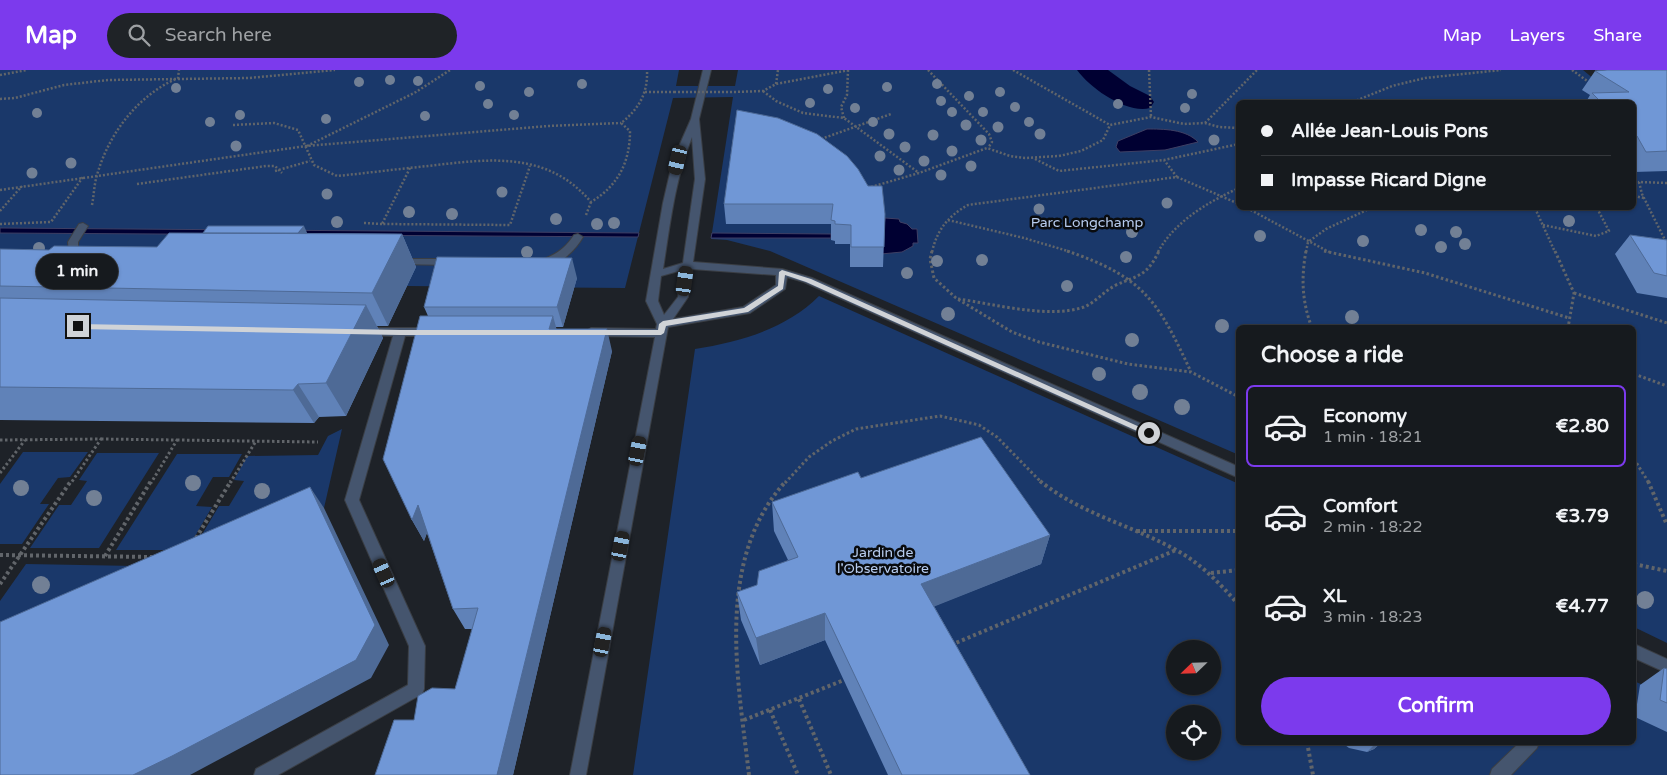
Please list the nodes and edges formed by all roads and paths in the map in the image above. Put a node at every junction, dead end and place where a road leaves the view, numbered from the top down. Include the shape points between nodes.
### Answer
1 (27, 70) edge
2 (178, 70) edge
3 (335, 70) edge
4 (450, 70) edge
5 (647, 70) edge
6 (707, 70) edge
7 (778, 70) edge
8 (849, 70) edge
9 (928, 70) edge
10 (1013, 70) edge
11 (1149, 70) edge
12 (1257, 70) edge
13 (1501, 70) edge
14 (1572, 70) edge
15 (0, 75) edge
16 (178, 78) junction
17 (1591, 83) dead end
18 (776, 84) junction
19 (645, 92) junction
20 (762, 92) junction
21 (0, 99) edge
22 (1358, 100) edge
23 (891, 114) dead end
24 (1151, 117) junction
25 (844, 118) junction
26 (695, 119) junction
27 (621, 123) junction
28 (1204, 123) junction
29 (233, 125) dead end
30 (1110, 125) junction
31 (856, 126) junction
32 (1236, 128) edge
33 (821, 138) edge
34 (1236, 145) edge
35 (306, 146) junction
36 (988, 148) junction
37 (1034, 158) junction
38 (1164, 160) junction
39 (310, 161) junction
40 (530, 166) junction
41 (410, 168) junction
42 (280, 169) junction
43 (275, 171) dead end
44 (282, 173) dead end
45 (919, 173) junction
46 (97, 175) junction
47 (83, 177) junction
48 (1177, 177) junction
49 (1667, 183) edge
50 (137, 184) dead end
51 (22, 186) junction
52 (867, 188) edge
53 (1236, 189) edge
54 (0, 190) edge
55 (1636, 196) edge
56 (1219, 197) junction
57 (1644, 198) junction
58 (1236, 203) edge
59 (1251, 210) edge
60 (1367, 210) edge
61 (1536, 210) edge
62 (1598, 210) edge
63 (0, 211) edge
64 (947, 219) junction
65 (364, 223) dead end
66 (0, 224) edge
67 (382, 224) junction
68 (1543, 225) junction
69 (83, 226) joint
70 (580, 232) dead end
71 (1308, 242) junction
72 (1667, 244) edge
73 (92, 259) edge
74 (385, 262) edge
75 (464, 262) edge
76 (533, 263) edge
77 (687, 265) junction
78 (782, 272) junction
79 (656, 274) junction
80 (1132, 281) junction
81 (1574, 293) junction
82 (956, 298) junction
83 (1569, 318) junction
84 (1667, 323) edge
85 (1311, 325) edge
86 (1568, 325) edge
87 (662, 328) junction
88 (348, 331) edge
89 (400, 332) junction
90 (438, 332) edge
91 (582, 332) edge
92 (1191, 372) junction
93 (1636, 375) edge
94 (1667, 386) edge
95 (1236, 395) edge
96 (101, 439) junction
97 (0, 440) edge
98 (25, 440) junction
99 (177, 440) junction
100 (256, 441) junction
101 (318, 442) dead end
102 (1636, 462) edge
103 (1236, 472) edge
104 (0, 473) edge
105 (1667, 525) edge
106 (1136, 530) junction
107 (1236, 531) edge
108 (194, 542) edge
109 (1176, 550) junction
110 (0, 555) edge
111 (21, 555) junction
112 (105, 556) junction
113 (154, 557) edge
114 (1636, 564) edge
115 (1236, 570) edge
116 (1667, 572) edge
117 (1210, 573) junction
118 (0, 584) edge
119 (1236, 602) edge
120 (948, 647) edge
121 (1636, 652) edge
122 (1667, 666) edge
123 (844, 680) edge
124 (799, 699) junction
125 (770, 710) junction
126 (744, 720) junction
127 (1308, 745) edge
128 (1527, 745) edge
129 (262, 775) edge
130 (578, 775) edge
131 (749, 775) edge
132 (798, 775) edge
133 (831, 775) edge
134 (1313, 775) edge
135 (1498, 775) edge

1 - 15 path
2 - 16 path
3 - 16 path via 249,78
4 - 35 path via 405,97
5 - 19 path
6 - 26 street
7 - 18 path
8 - 18 path
8 - 25 path via 841,107
9 - 36 path via 989,134 992,142
10 - 30 path
11 - 24 path
12 - 28 path
13 - 22 path via 1425,78 1392,86
14 - 17 path
16 - 21 path via 64,85
16 - 46 path via 153,91 130,116 108,149
18 - 20 path
19 - 20 path, bridge
19 - 27 path via 634,114
20 - 25 path via 803,113
23 - 31 path
24 - 28 path via 1184,124
24 - 30 path
25 - 31 path
26 - 77 street via 700,179
26 - 79 street via 678,160
27 - 35 path
27 - 40 path via 630,131 627,161 619,179 591,202 573,182
28 - 32 path
29 - 35 path via 254,122 288,125 298,130
30 - 37 path via 1108,134 1088,149
31 - 33 path
31 - 45 path
34 - 38 path
35 - 39 path
35 - 46 path
36 - 37 path via 1017,157
36 - 45 path
37 - 38 path via 1059,171
38 - 48 path
39 - 41 path via 322,172 338,176
39 - 42 path
40 - 41 path via 507,159 490,159
40 - 67 path via 510,225
41 - 67 path
42 - 43 path
42 - 44 path
42 - 50 path via 266,166
45 - 52 path
46 - 47 path
46 - 69 path via 94,199
47 - 51 path
47 - 66 path via 51,222
48 - 56 path
48 - 64 path via 980,202 958,209
49 - 57 path via 1639,182
51 - 54 path
51 - 63 path
53 - 56 path
55 - 57 path
56 - 58 path
56 - 80 path via 1177,228 1150,267
57 - 72 path
59 - 71 path
60 - 71 path via 1326,229
61 - 68 path
62 - 68 path via 1609,231 1596,236
64 - 80 path via 1076,255
64 - 82 path via 938,233 930,259 934,278
65 - 67 path
68 - 81 path
69 - 73 street via 73,242 73,252 84,259
70 - 76 street via 569,250 543,263
71 - 83 path via 1324,251 1425,273
71 - 85 path via 1301,293
74 - 75 street
77 - 78 street
77 - 79 street
77 - 87 street via 683,297
78 - 87 street via 781,287 746,310
78 - 103 street via 808,280
79 - 87 street via 652,301
80 - 82 path via 1112,287 1095,301 1076,308 1026,308
80 - 92 path via 1145,292 1170,327
81 - 83 path
81 - 84 path
82 - 92 path via 1012,332 1040,342 1128,364
83 - 86 path
87 - 91 street
87 - 130 street
88 - 89 street
89 - 90 street
89 - 129 street via 352,500 417,646 416,689
92 - 95 path
93 - 94 path
96 - 98 path
96 - 99 path
96 - 111 path
97 - 98 path
98 - 104 path
99 - 100 path
99 - 112 path
100 - 101 path
100 - 108 path
102 - 105 path via 1651,486
106 - 107 path
106 - 109 path
106 - 126 path via 1080,508 1055,493 1031,474 997,437 979,425 940,416 856,430 809,457 769,500 746,550 736,609 738,674
109 - 117 path
109 - 120 path
110 - 111 path
111 - 112 path
111 - 118 path
112 - 113 path
114 - 116 path
115 - 117 path
117 - 119 path
121 - 122 street
123 - 124 path
124 - 125 path
124 - 133 path
125 - 126 path
125 - 132 path
126 - 131 path
127 - 134 path
128 - 135 street

